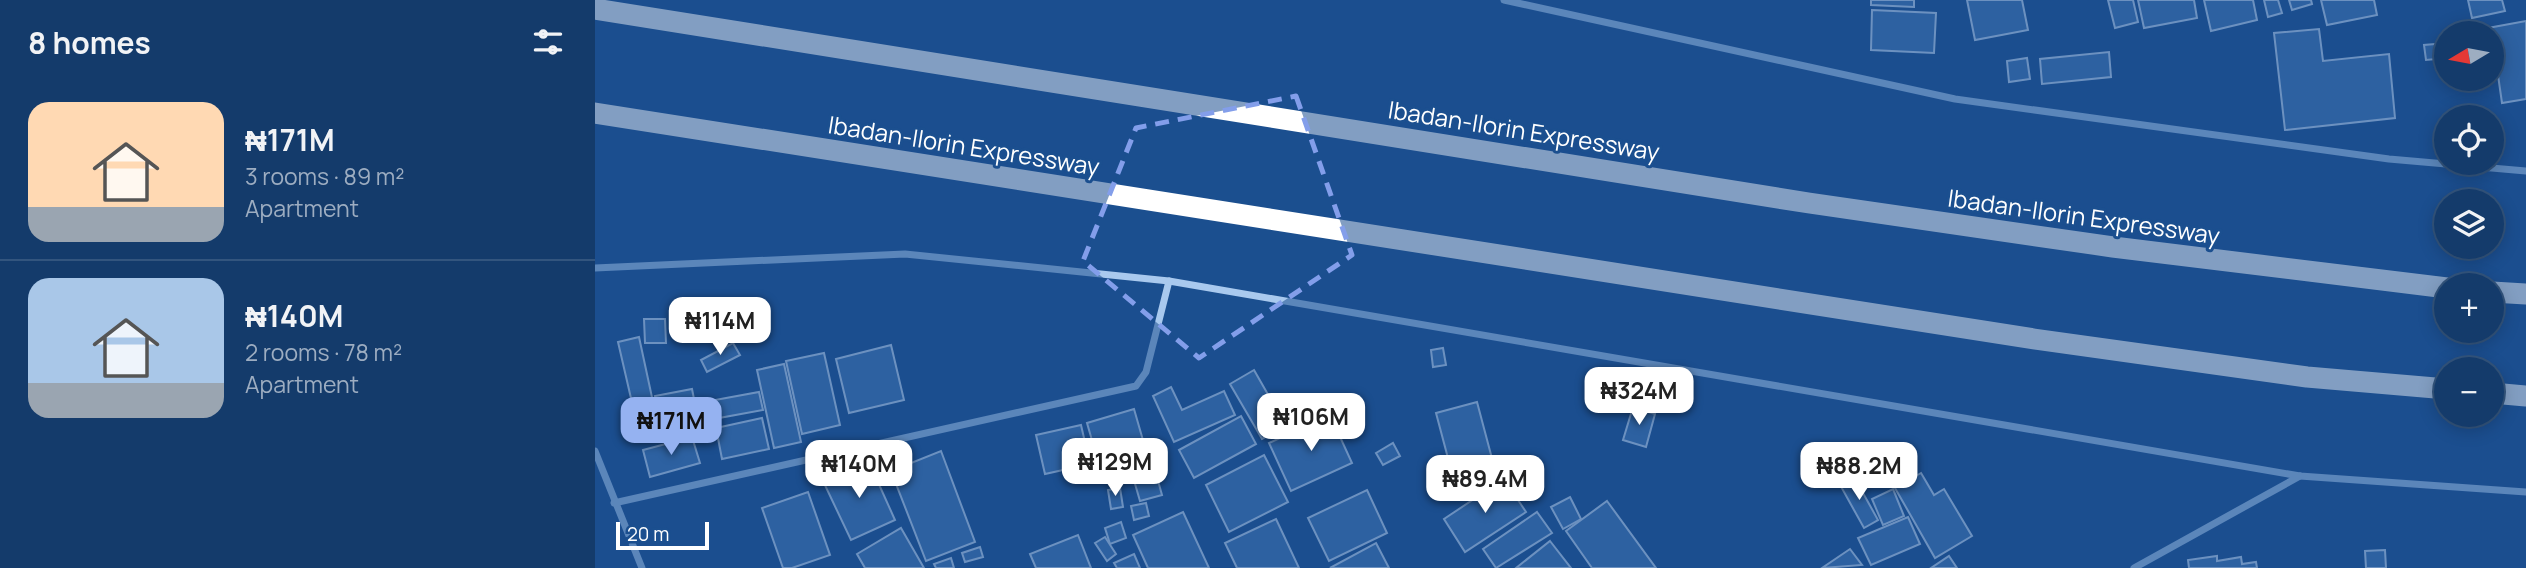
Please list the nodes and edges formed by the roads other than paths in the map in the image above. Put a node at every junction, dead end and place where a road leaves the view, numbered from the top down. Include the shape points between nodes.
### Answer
1 (1504, 0) edge
2 (595, 9) edge
3 (595, 113) edge
4 (2526, 170) edge
5 (595, 268) edge
6 (1169, 281) junction
7 (2434, 286) edge
8 (2504, 293) edge
9 (2526, 294) edge
10 (2434, 388) edge
11 (2504, 394) edge
12 (2526, 396) edge
13 (595, 451) edge
14 (2300, 476) junction
15 (2526, 492) edge
16 (614, 503) junction
17 (642, 568) edge
18 (2134, 568) edge

1 - 4 street via 1955,99 2389,159
2 - 7 highway, Ibadan-Ilorin Expressway via 1823,205
3 - 10 highway, Ibadan-Ilorin Expressway via 2034,339 2307,377
5 - 6 street via 905,254
6 - 14 street
6 - 16 street via 1146,372 1136,386
8 - 9 highway
11 - 12 highway
13 - 16 street
14 - 15 street
14 - 18 street
16 - 17 street

